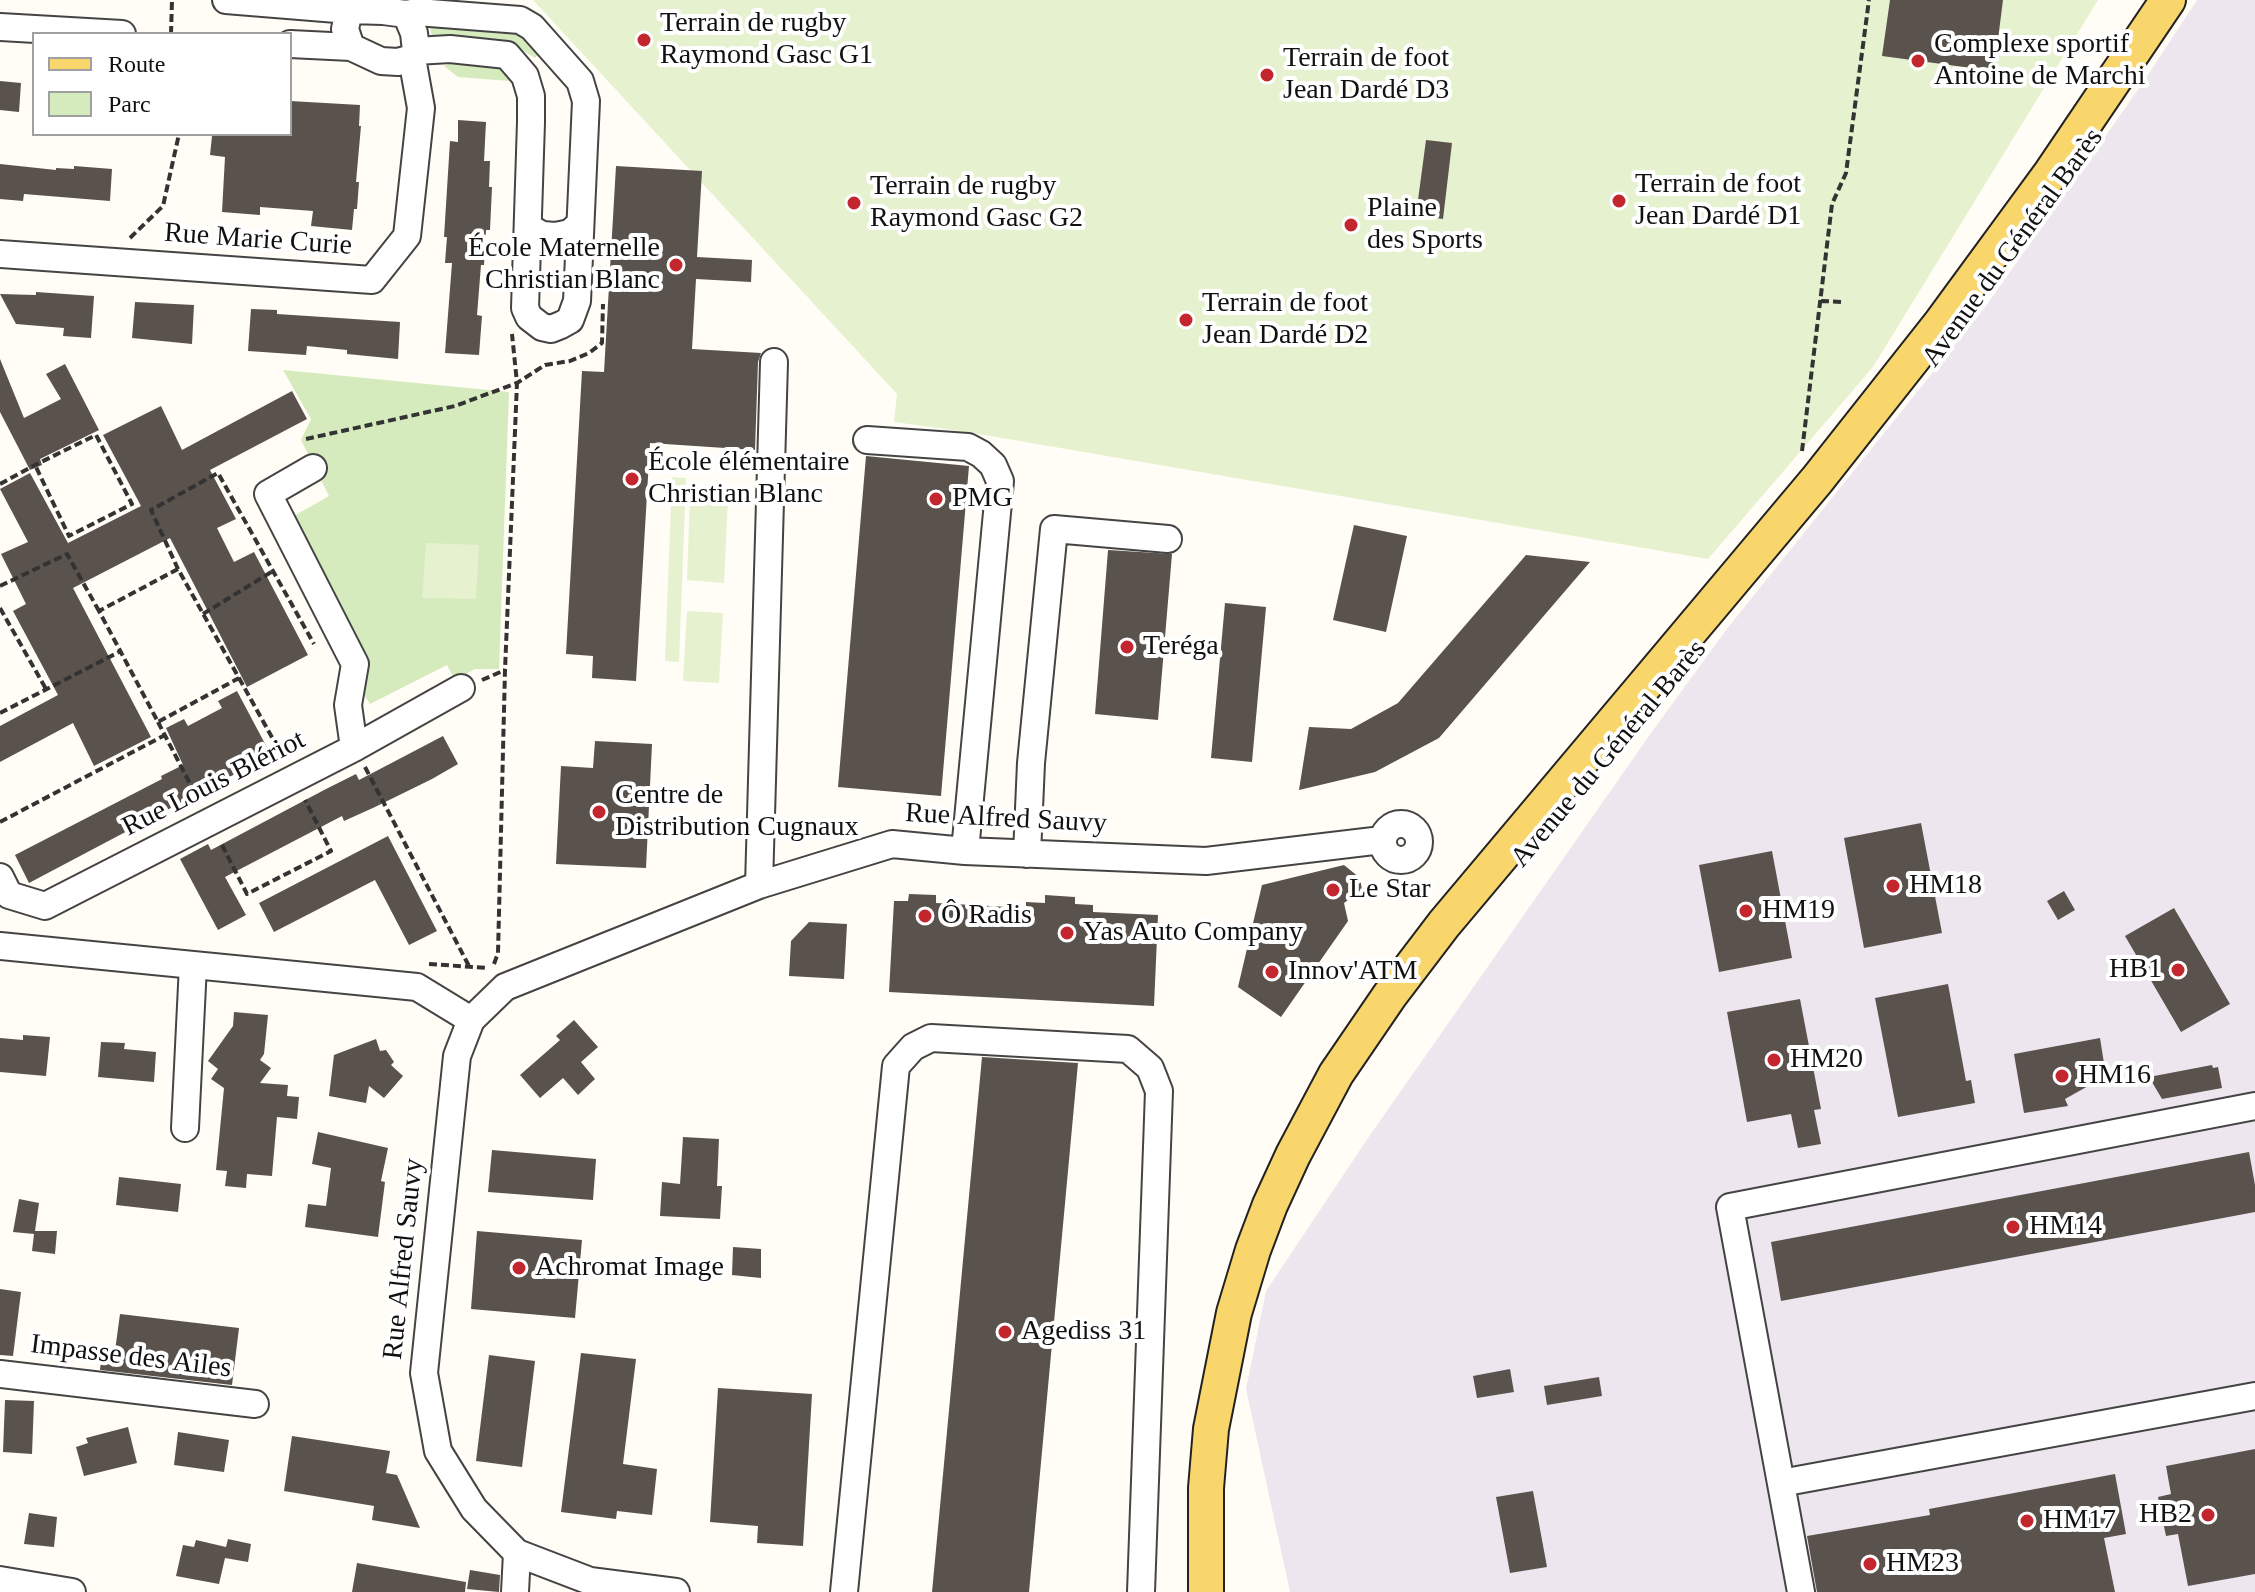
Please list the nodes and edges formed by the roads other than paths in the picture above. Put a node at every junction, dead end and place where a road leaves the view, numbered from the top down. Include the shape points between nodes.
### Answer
1 (226, 0) edge
2 (2168, 0) edge
3 (356, 7) edge
4 (406, 14) junction
5 (0, 27) edge
6 (87, 32) edge
7 (292, 44) edge
8 (351, 47) junction
9 (414, 55) junction
10 (580, 224) junction
11 (528, 227) junction
12 (0, 254) edge
13 (774, 362) dead end
14 (867, 440) dead end
15 (313, 468) dead end
16 (1168, 539) dead end
17 (461, 688) dead end
18 (354, 748) junction
19 (1382, 840) dead end
20 (965, 851) junction
21 (1027, 854) junction
22 (0, 877) edge
23 (759, 885) junction
24 (0, 946) edge
25 (193, 965) junction
26 (471, 1020) junction
27 (2255, 1106) edge
28 (185, 1128) dead end
29 (0, 1374) edge
30 (2255, 1396) edge
31 (255, 1404) dead end
32 (1781, 1483) junction
33 (517, 1553) junction
34 (0, 1580) edge
35 (72, 1592) edge
36 (515, 1592) edge
37 (676, 1592) edge
38 (844, 1592) edge
39 (1141, 1592) edge
40 (1206, 1592) edge
41 (1801, 1592) edge

1 - 3 street
2 - 40 main road, Avenue du Général Barès via 1941,323 1817,480 1444,924 1336,1074 1270,1205 1234,1313 1211,1429
3 - 4 street
3 - 8 street via 345,29
4 - 9 street via 414,33
4 - 10 street via 520,20 580,81 586,101
5 - 6 street
7 - 8 street
8 - 9 street via 381,61 398,62
9 - 11 street via 450,49 507,55 525,76 531,109
9 - 12 street, Rue Marie Curie via 421,108 407,236 372,280
10 - 11 street via 556,236
10 - 11 street via 575,311 570,320 551,329 535,323 525,308
13 - 23 street
14 - 20 street via 968,447 993,465 1000,481
15 - 18 street via 268,494 355,664 348,705
16 - 21 street via 1054,529
17 - 18 street, Rue Louis Blériot
18 - 22 street, Rue Louis Blériot via 45,906 9,895
19 - 21 street, Rue Alfred Sauvy via 1206,861
20 - 21 street, Rue Alfred Sauvy
20 - 23 street, Rue Alfred Sauvy via 892,844
23 - 26 street, Rue Alfred Sauvy via 505,987
24 - 25 street
25 - 26 street via 417,987
25 - 28 street
26 - 33 street, Rue Alfred Sauvy via 457,1056 424,1373 438,1451 474,1509
27 - 32 street via 1730,1207
29 - 31 street, Impasse des Ailes
30 - 32 street
32 - 41 street
33 - 36 street
33 - 37 street, Rue Alfred Sauvy via 590,1581
34 - 35 street
38 - 39 street via 896,1066 913,1047 931,1038 1128,1049 1150,1068 1159,1091

